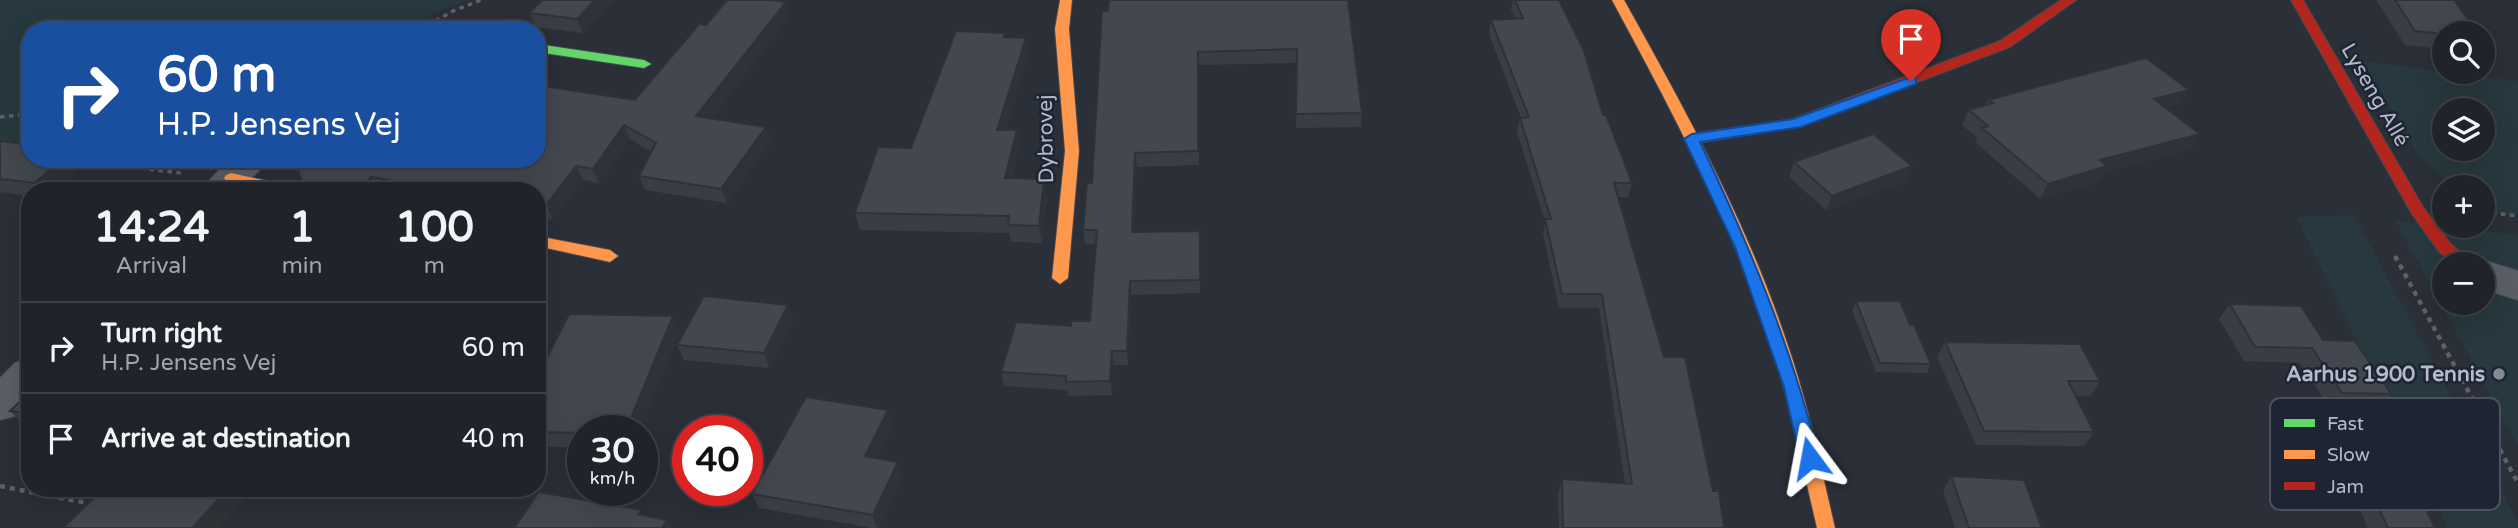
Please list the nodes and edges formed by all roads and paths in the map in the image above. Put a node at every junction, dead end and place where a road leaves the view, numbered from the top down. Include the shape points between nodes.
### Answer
1 (481, 0) edge
2 (1066, 0) edge
3 (1618, 0) edge
4 (2070, 0) edge
5 (2297, 0) edge
6 (436, 21) edge
7 (546, 49) edge
8 (644, 64) dead end
9 (21, 115) edge
10 (0, 117) edge
11 (1692, 139) junction
12 (148, 168) edge
13 (233, 176) edge
14 (256, 182) edge
15 (2417, 210) junction
16 (2495, 213) edge
17 (2518, 216) edge
18 (546, 243) edge
19 (2450, 252) edge
20 (610, 256) dead end
21 (1060, 278) dead end
22 (2495, 278) edge
23 (2518, 286) edge
24 (21, 383) edge
25 (2472, 398) edge
26 (0, 404) edge
27 (2500, 450) edge
28 (2518, 483) edge
29 (0, 486) edge
30 (21, 490) edge
31 (55, 497) edge
32 (105, 507) edge
33 (1826, 528) edge

1 - 6 path
2 - 21 street, Dybrovej via 1062,29 1072,151
3 - 11 street
4 - 11 street via 2005,44 1821,114 1796,123
5 - 15 street, Lyseng Allé
7 - 8 street
9 - 10 path
11 - 33 street via 1743,247 1793,387
12 - 13 path
13 - 14 street
15 - 19 street, Lyseng Allé
15 - 25 path via 2389,222 2389,245
16 - 17 path
18 - 20 street
22 - 23 street
24 - 26 street
27 - 28 path
29 - 30 path
31 - 32 path

